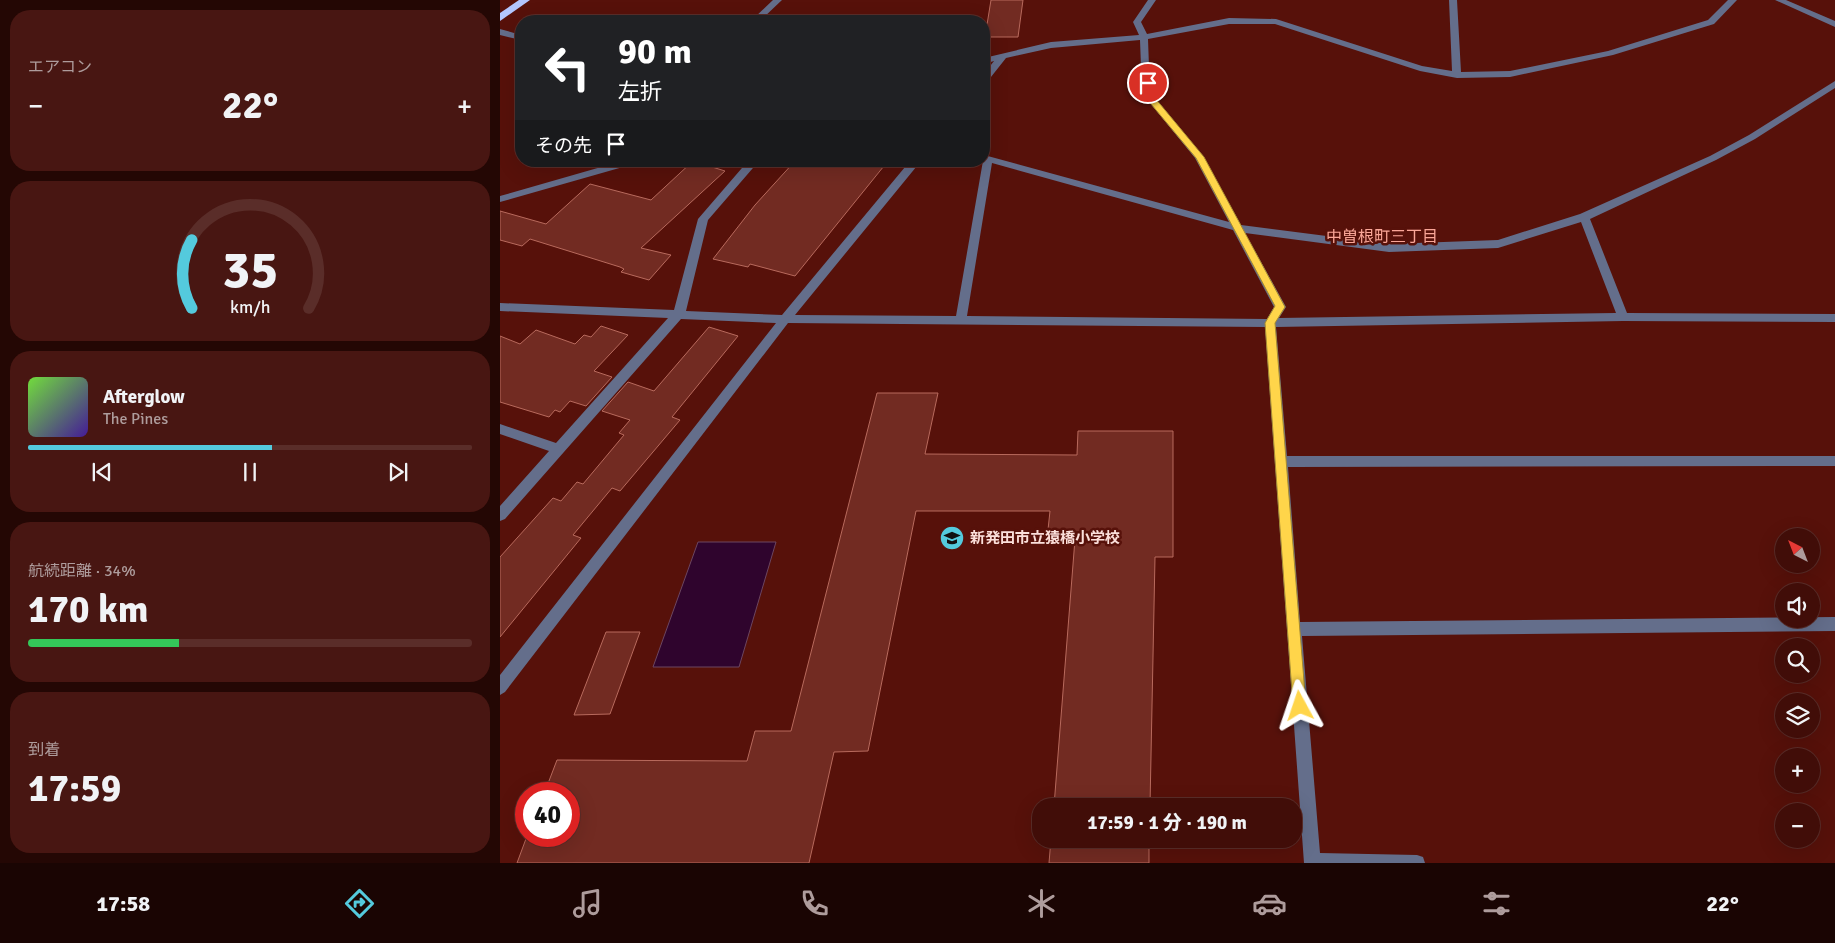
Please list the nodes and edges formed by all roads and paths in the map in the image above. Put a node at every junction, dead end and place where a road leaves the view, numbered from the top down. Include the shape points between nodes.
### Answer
1 (525, 0) edge
2 (778, 0) edge
3 (1152, 0) edge
4 (1453, 0) edge
5 (1733, 0) edge
6 (1779, 0) edge
7 (762, 15) edge
8 (500, 18) edge
9 (1835, 24) edge
10 (500, 32) edge
11 (515, 36) edge
12 (1144, 36) junction
13 (1003, 56) junction
14 (990, 60) edge
15 (990, 72) edge
16 (1457, 75) junction
17 (1835, 84) edge
18 (990, 160) edge
19 (613, 167) edge
20 (749, 167) edge
21 (911, 167) edge
22 (985, 167) edge
23 (500, 199) edge
24 (1584, 217) junction
25 (1238, 228) junction
26 (500, 307) edge
27 (679, 314) junction
28 (1623, 317) junction
29 (1835, 318) edge
30 (785, 319) junction
31 (961, 320) junction
32 (1270, 323) junction
33 (500, 429) edge
34 (559, 449) junction
35 (1835, 461) edge
36 (1281, 462) junction
37 (500, 515) edge
38 (1835, 624) edge
39 (1293, 629) junction
40 (500, 687) edge
41 (1312, 862) edge
42 (1417, 863) edge

1 - 8 highway
2 - 7 street
3 - 12 street via 1138,22
4 - 16 street
5 - 16 street via 1711,22 1610,53 1510,74
6 - 9 street
10 - 11 street
12 - 13 street via 1051,46
12 - 16 street via 1228,21 1276,22 1420,68
12 - 25 street via 1150,98 1199,157
13 - 14 street
13 - 15 street
17 - 24 street via 1713,158
18 - 25 street
19 - 23 street
20 - 27 street via 703,218
21 - 30 street
22 - 31 street
24 - 25 street via 1498,244 1389,248
24 - 28 street
25 - 32 street via 1280,307
26 - 27 street
27 - 30 street
27 - 34 street
28 - 29 street
28 - 32 street
30 - 31 street
30 - 40 street
31 - 32 street
32 - 36 street
33 - 34 street
34 - 37 street
35 - 36 street
36 - 39 street
38 - 39 street
39 - 41 street
41 - 42 street

